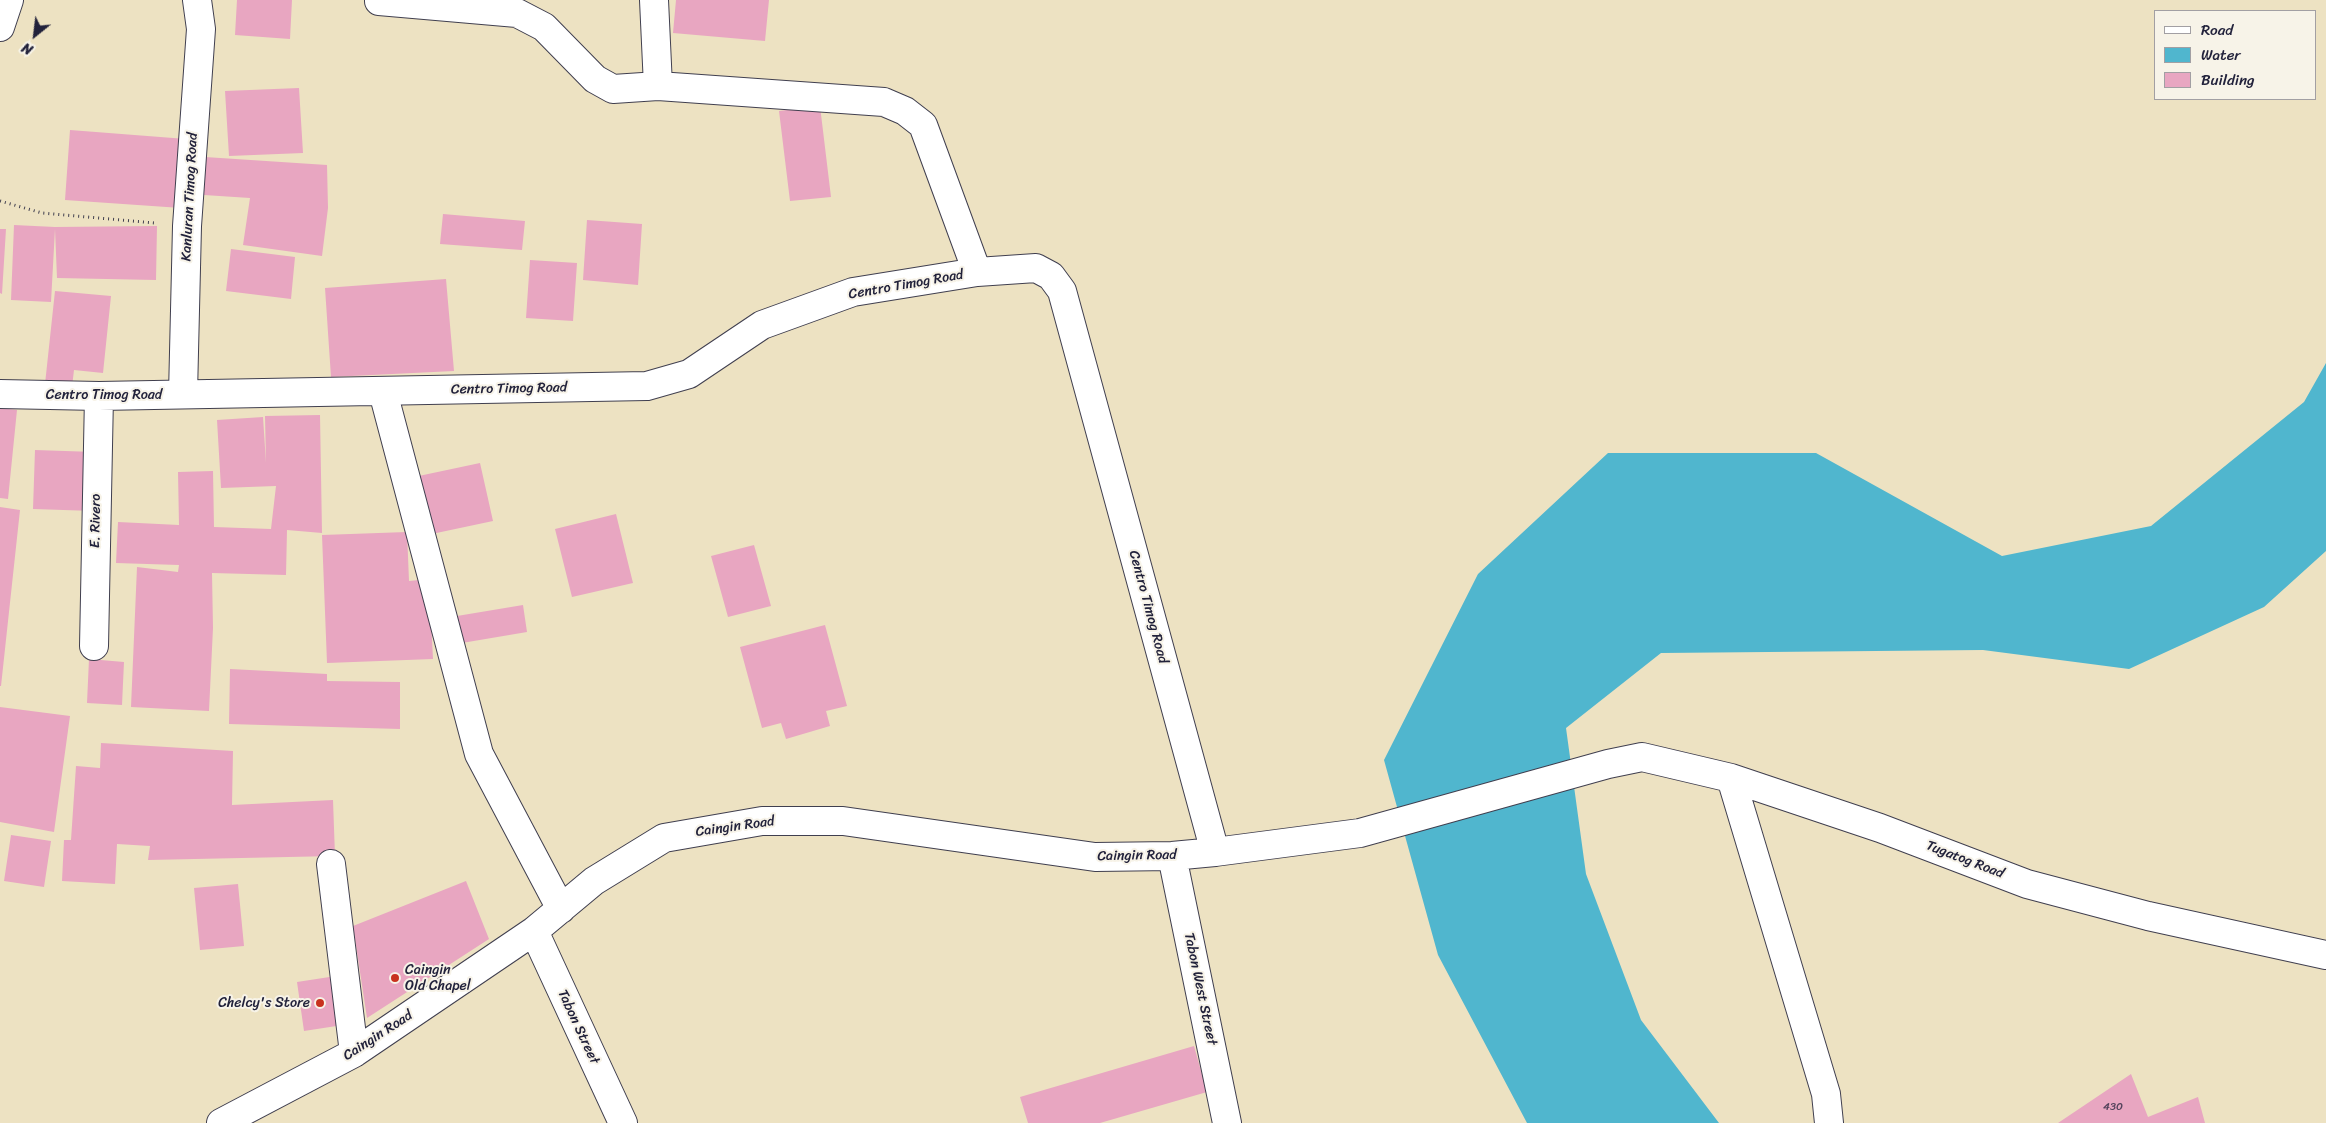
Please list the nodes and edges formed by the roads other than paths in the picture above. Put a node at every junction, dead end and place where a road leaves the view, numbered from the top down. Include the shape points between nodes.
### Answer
1 (9, 0) edge
2 (197, 0) edge
3 (654, 0) edge
4 (379, 1) dead end
5 (0, 26) edge
6 (658, 86) junction
7 (977, 272) junction
8 (383, 392) junction
9 (0, 394) edge
10 (183, 394) junction
11 (98, 396) junction
12 (94, 646) dead end
13 (1731, 778) junction
14 (1360, 833) joint
15 (1215, 852) junction
16 (1172, 856) junction
17 (331, 864) dead end
18 (561, 909) junction
19 (534, 931) junction
20 (2326, 955) edge
21 (354, 1053) junction
22 (222, 1123) edge
23 (623, 1123) edge
24 (1227, 1123) edge
25 (1829, 1123) edge

1 - 5 street
2 - 10 street, Kanluran Timog Road via 200,29 187,226
3 - 6 street
4 - 6 street via 517,13 544,27 595,79 613,89
6 - 7 street via 884,102 905,111 923,124
7 - 8 street, Centro Timog Road via 853,292 762,324 689,374 646,386
7 - 15 street, Centro Timog Road via 1036,268 1051,276 1062,292
8 - 10 street, Centro Timog Road
8 - 18 street via 479,754
9 - 11 street, Centro Timog Road
10 - 11 street, Centro Timog Road
11 - 12 street, E. Rivero
13 - 14 street, Tugatog Road via 1642,757
13 - 20 street, Tugatog Road via 1880,828 2027,884 2148,916
13 - 25 street via 1826,1094
14 - 15 street, Caingin Road
15 - 16 street, Caingin Road
16 - 18 street, Caingin Road via 1095,857 843,821 762,821 664,838 594,881
16 - 24 street, Tabon West Street
17 - 21 street
18 - 19 street, Caingin Road
19 - 21 street, Caingin Road
19 - 23 street, Tabon Street
21 - 22 street, Caingin Road

